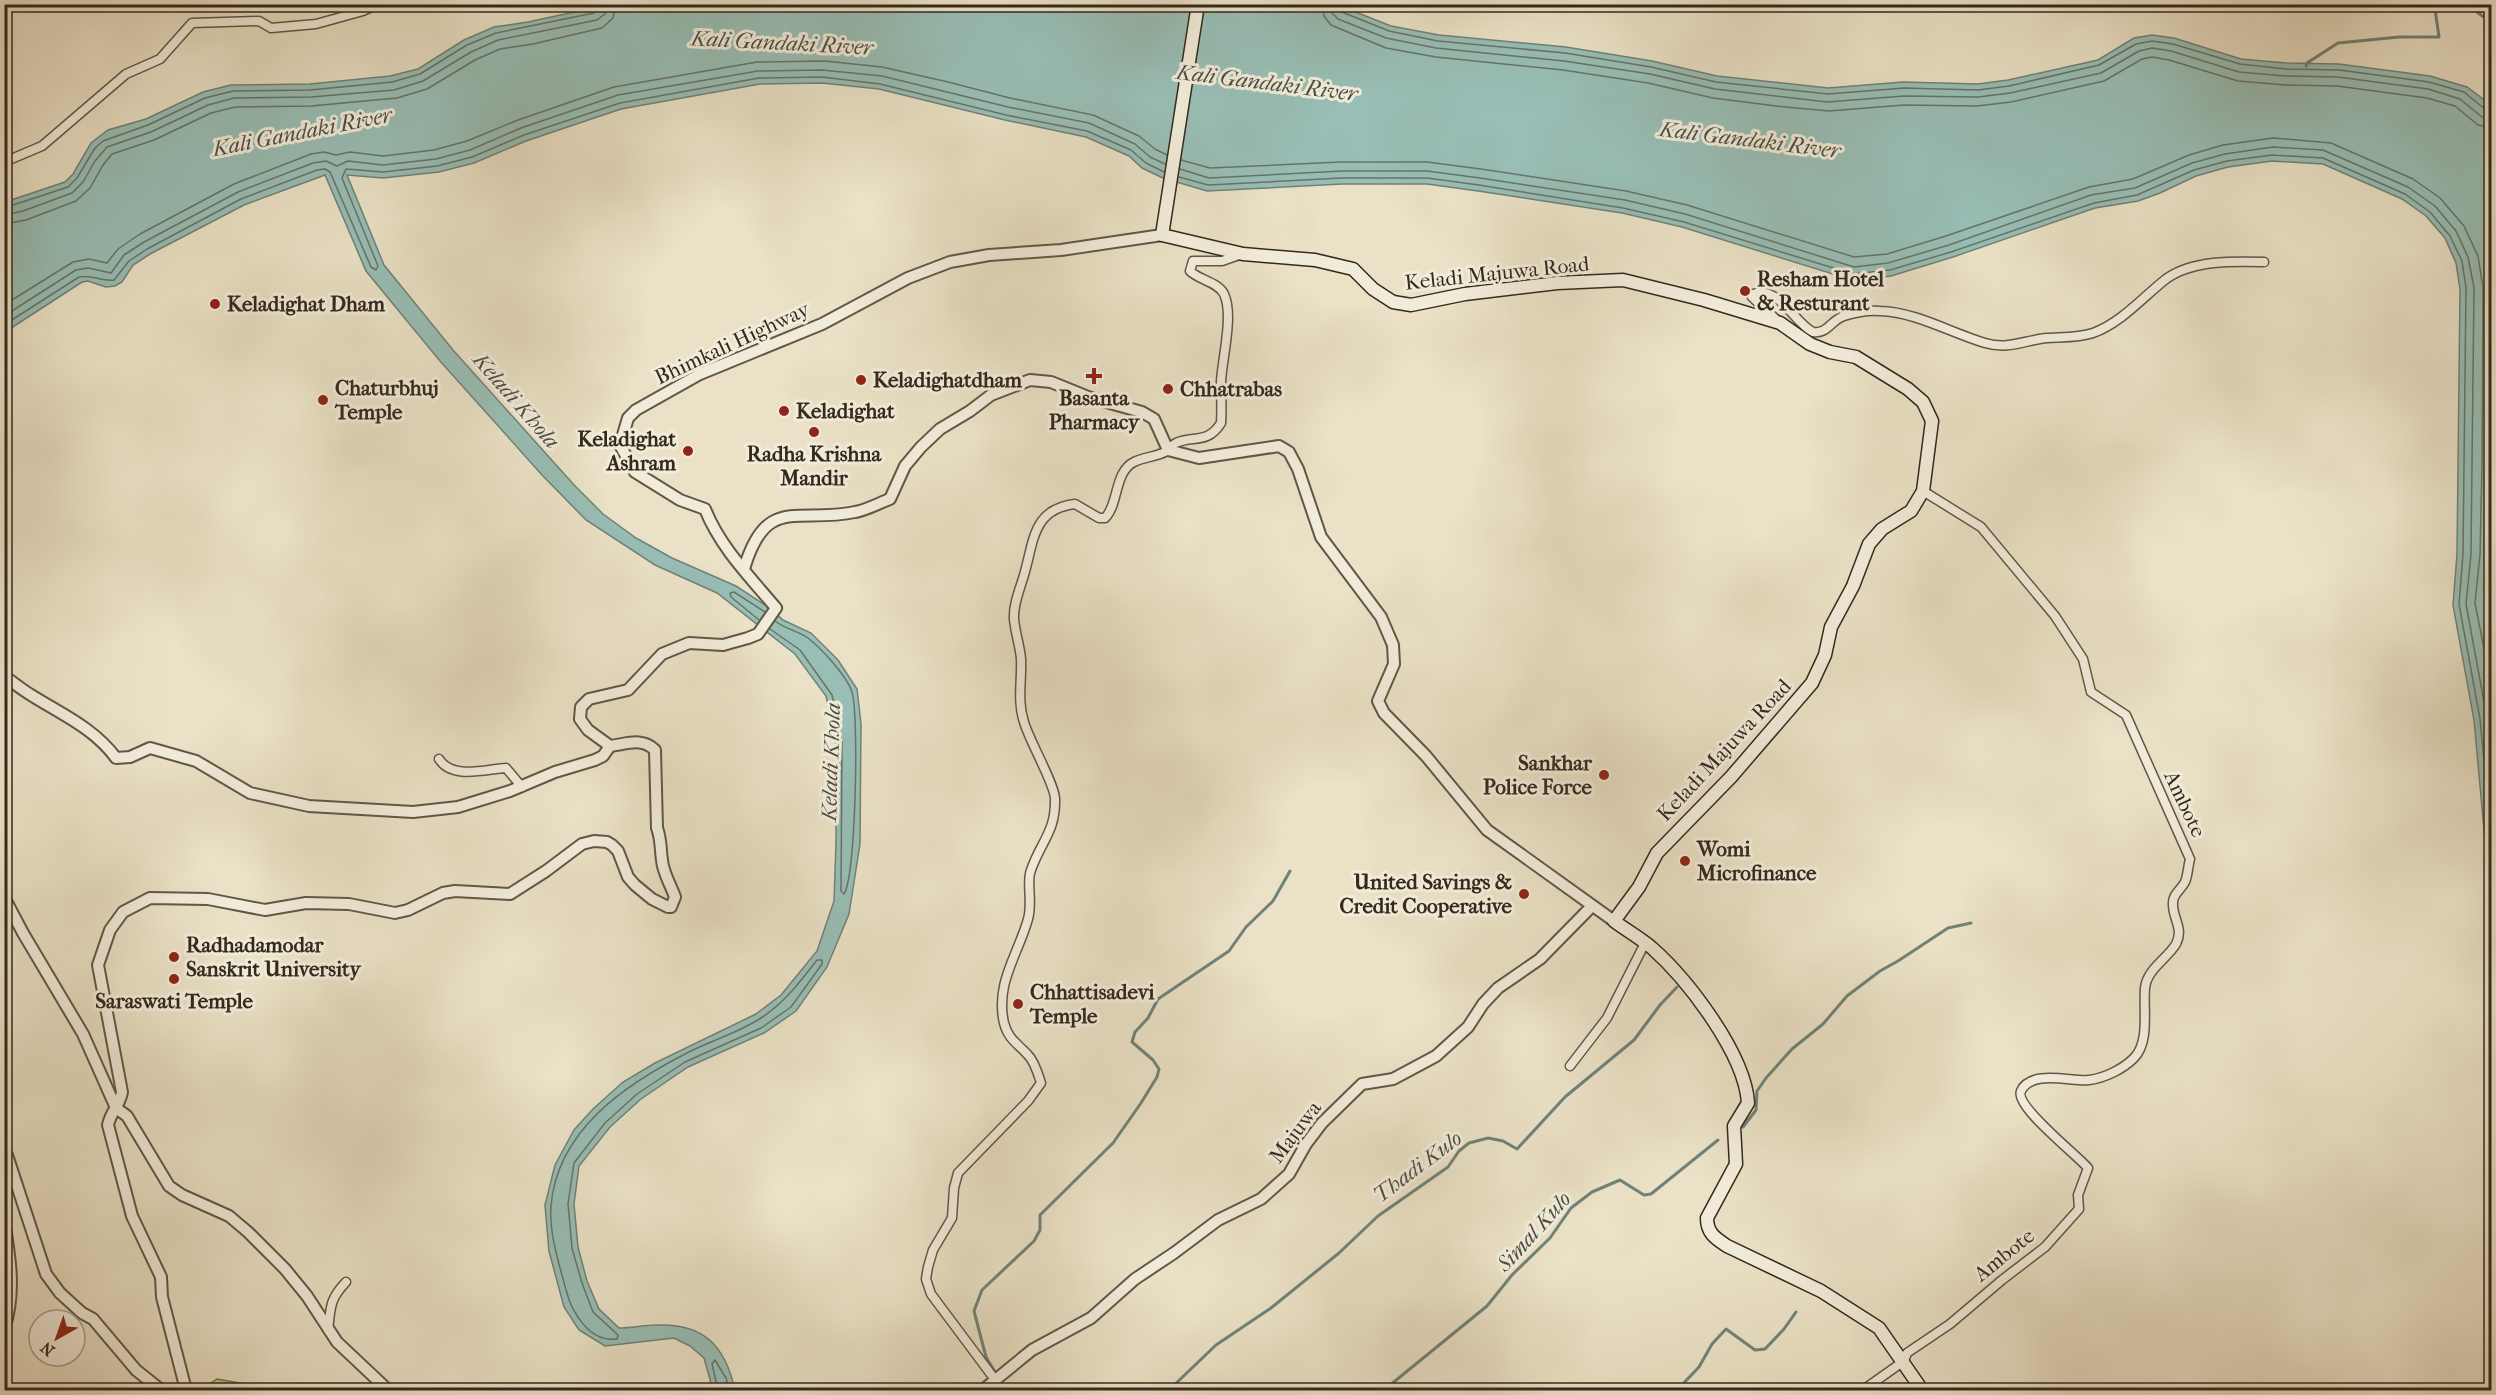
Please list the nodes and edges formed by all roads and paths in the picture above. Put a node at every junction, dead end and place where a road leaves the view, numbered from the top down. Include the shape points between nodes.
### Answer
1 (378, 4) edge
2 (1198, 4) edge
3 (4, 162) edge
4 (1162, 235) junction
5 (1243, 254) junction
6 (2264, 262) dead end
7 (1780, 323) junction
8 (1168, 450) junction
9 (1923, 491) junction
10 (744, 569) junction
11 (4, 676) edge
12 (610, 746) junction
13 (439, 759) dead end
14 (522, 787) junction
15 (4, 897) edge
16 (1592, 906) junction
17 (1614, 921) junction
18 (1644, 943) junction
19 (1570, 1066) dead end
20 (116, 1108) junction
21 (4, 1153) edge
22 (4, 1221) edge
23 (346, 1282) dead end
24 (4, 1329) edge
25 (328, 1330) junction
26 (1904, 1361) junction
27 (4, 1380) edge
28 (997, 1386) edge
29 (8, 1390) edge
30 (161, 1390) edge
31 (186, 1390) edge
32 (388, 1390) edge
33 (983, 1390) edge
34 (1863, 1390) edge
35 (1922, 1390) edge

1 - 3 street via 316,24 271,28 259,21 192,23 160,59 126,75 42,146
2 - 4 main road
4 - 5 main road, Keladi Majuwa Road
4 - 10 street, Bhimkali Highway via 950,262 908,278 822,324 700,374 636,410 628,418 620,445 635,472 680,500 705,509 712,528
5 - 7 main road, Keladi Majuwa Road via 1315,260 1353,269 1373,289 1402,304 1557,283 1623,280
5 - 8 street via 1222,261 1193,261 1190,265 1190,271 1218,288 1226,301 1221,423 1210,434 1177,443
6 - 7 street via 2233,261 2183,270 2108,326 2092,333 2020,345 1985,343 1935,324 1883,311 1843,316 1826,331 1814,332 1782,301 1764,293 1753,294
7 - 9 main road, Keladi Majuwa Road via 1810,344 1856,357 1923,402 1932,421
8 - 10 street via 1154,419 1142,412 1051,382 1030,380 991,394 940,429 905,466 890,499 855,512 801,514 773,520 750,549
8 - 16 street via 1199,458 1269,446 1289,452 1321,537 1381,617 1393,645 1394,664 1378,701 1384,713 1426,756 1487,830
8 - 28 street via 1131,463 1120,479 1112,511 1105,518 1075,504 1047,515 1033,535 1014,608 1023,721 1055,795 1054,821 1030,871 1029,918 1001,990 1007,1031 1015,1045 1029,1055 1041,1083 958,1173 952,1218 933,1250 926,1279 931,1294
9 - 17 main road, Keladi Majuwa Road via 1911,511 1882,529 1869,544 1831,627 1825,655 1812,683 1731,777 1657,853
9 - 26 street, Ambote via 1981,527 2055,616 2083,659 2091,693 2126,715 2190,859 2186,881 2173,898 2180,927 2176,944 2158,961 2145,986 2142,1045 2135,1057 2106,1076 2089,1080 2041,1078 2026,1084 2021,1091 2024,1104 2088,1168 2078,1195 2079,1209 2045,1247 1950,1324 1907,1353
10 - 12 street, Bhimkali Highway via 776,609 758,633 723,645 689,642 662,654 628,690 589,699 581,707 580,719
11 - 14 street via 104,741 116,758 150,748 196,761 250,793 309,806 413,812 458,807
12 - 14 street via 595,760
12 - 20 street via 640,742 655,750 657,828 662,862 675,897 671,907 652,899 635,885 612,845 594,841 582,844 510,894 455,891 395,913 349,904 306,903 265,910 208,899 150,898 123,912 110,930 99,965 121,1076 122,1092
13 - 14 street via 444,766 458,771 506,768
15 - 20 street via 83,1034
16 - 17 street
16 - 28 street, Majuwa via 1540,959 1497,988 1468,1027 1436,1056 1393,1079 1362,1084 1322,1123 1289,1174 1261,1199 1218,1220 1135,1279 1091,1318 1032,1350
17 - 18 main road
18 - 19 street via 1607,1018
18 - 26 main road via 1669,965 1709,1016 1736,1059 1748,1093 1745,1110 1734,1126 1736,1164 1707,1218 1713,1237 1816,1288 1879,1328
20 - 25 street via 127,1116 169,1186 182,1196 229,1216 248,1232 285,1269
20 - 31 street via 108,1125 112,1142 132,1216 161,1277 162,1297
21 - 30 street via 46,1274 60,1293 93,1319 136,1370
22 - 24 street via 12,1270 9,1317
23 - 25 street via 332,1298
25 - 32 street
26 - 34 street
26 - 35 main road
27 - 29 street
28 - 33 street, Majuwa

